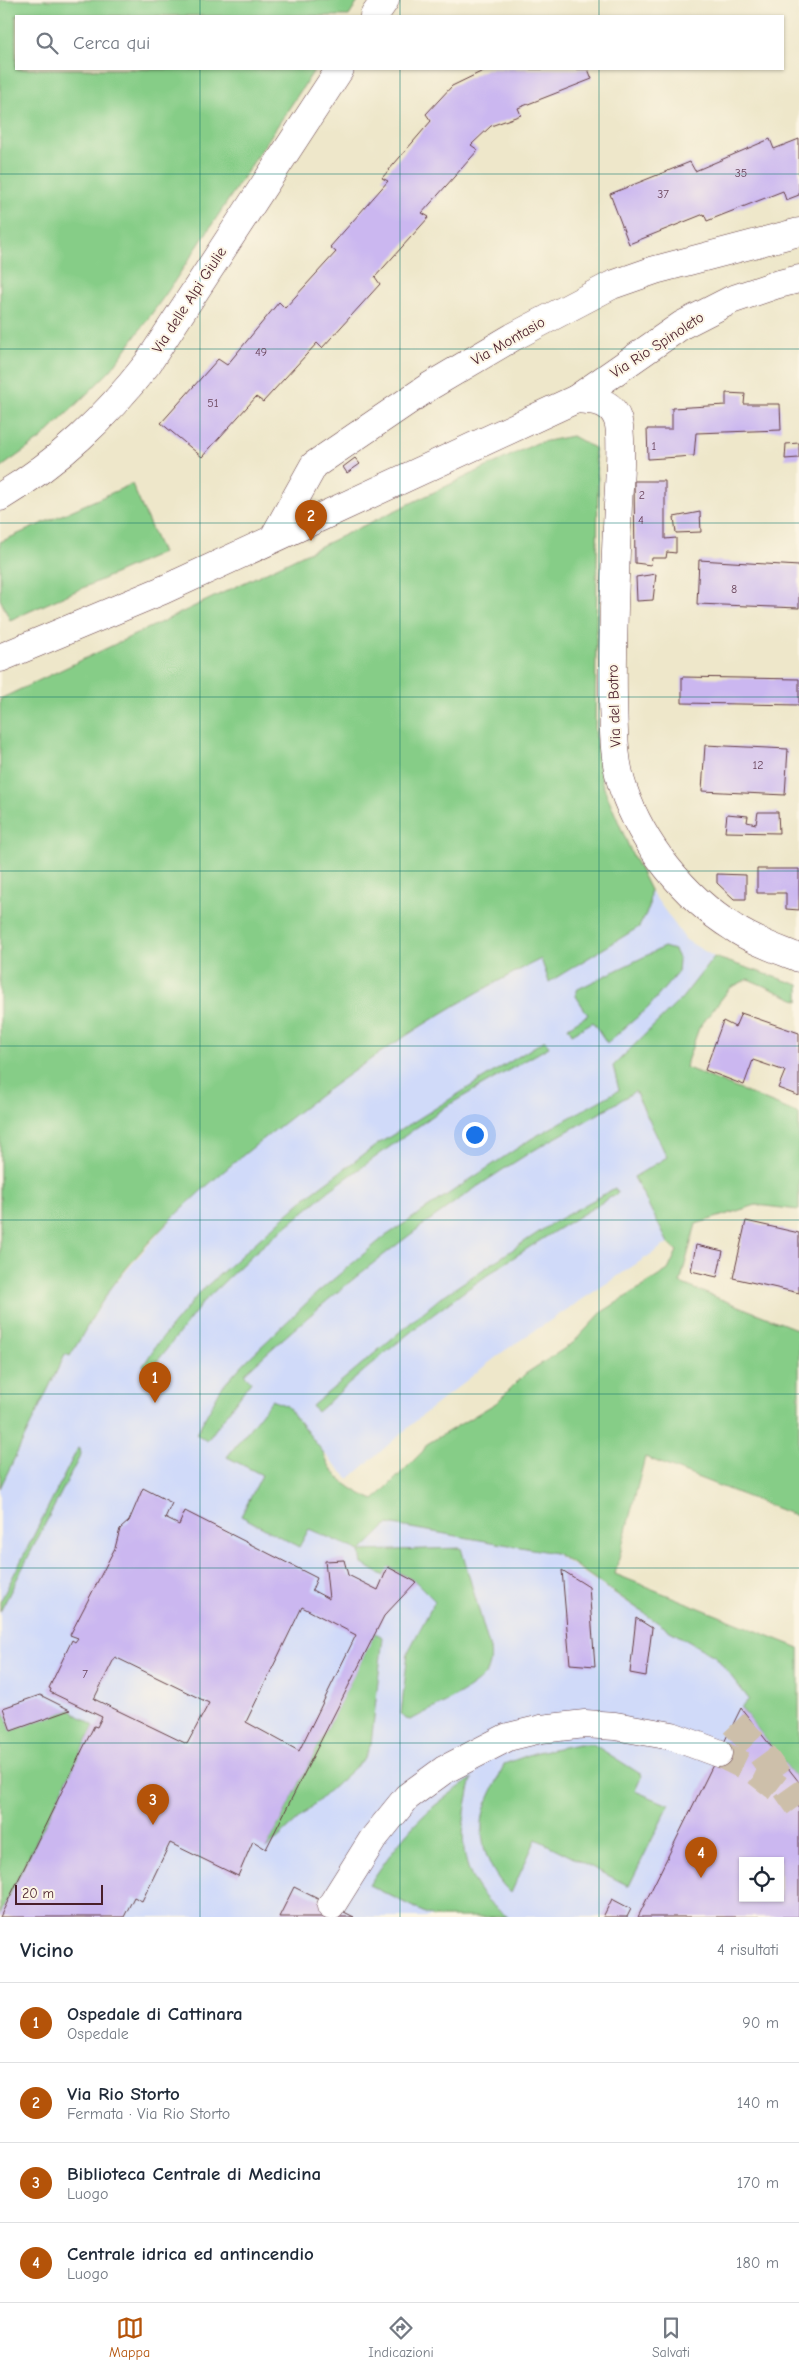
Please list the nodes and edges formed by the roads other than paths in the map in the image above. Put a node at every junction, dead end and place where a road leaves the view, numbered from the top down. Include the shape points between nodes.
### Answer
1 (385, 0) edge
2 (375, 15) edge
3 (339, 70) edge
4 (799, 232) edge
5 (799, 279) edge
6 (576, 399) junction
7 (0, 497) edge
8 (274, 537) junction
9 (0, 658) edge
10 (799, 958) edge
11 (718, 1753) tunnel mouth
12 (331, 1906) dead end

1 - 2 street
3 - 7 street, Via delle Alpi Giulie via 148,364 116,404 80,440 32,478
4 - 8 street, Via Montasio via 612,285 505,342 423,391 314,465
5 - 6 street, Via Rio Spinoleto via 731,300 682,325
6 - 8 street, Via Rio Spinoleto
6 - 10 street, Via del Botro via 596,400 610,406 618,419 620,476 612,658 614,749 622,787 658,854 707,910 735,930
8 - 9 street, Via Rio Spinoleto via 163,590
11 - 12 street via 672,1736 615,1726 585,1724 508,1737 444,1770 407,1797

